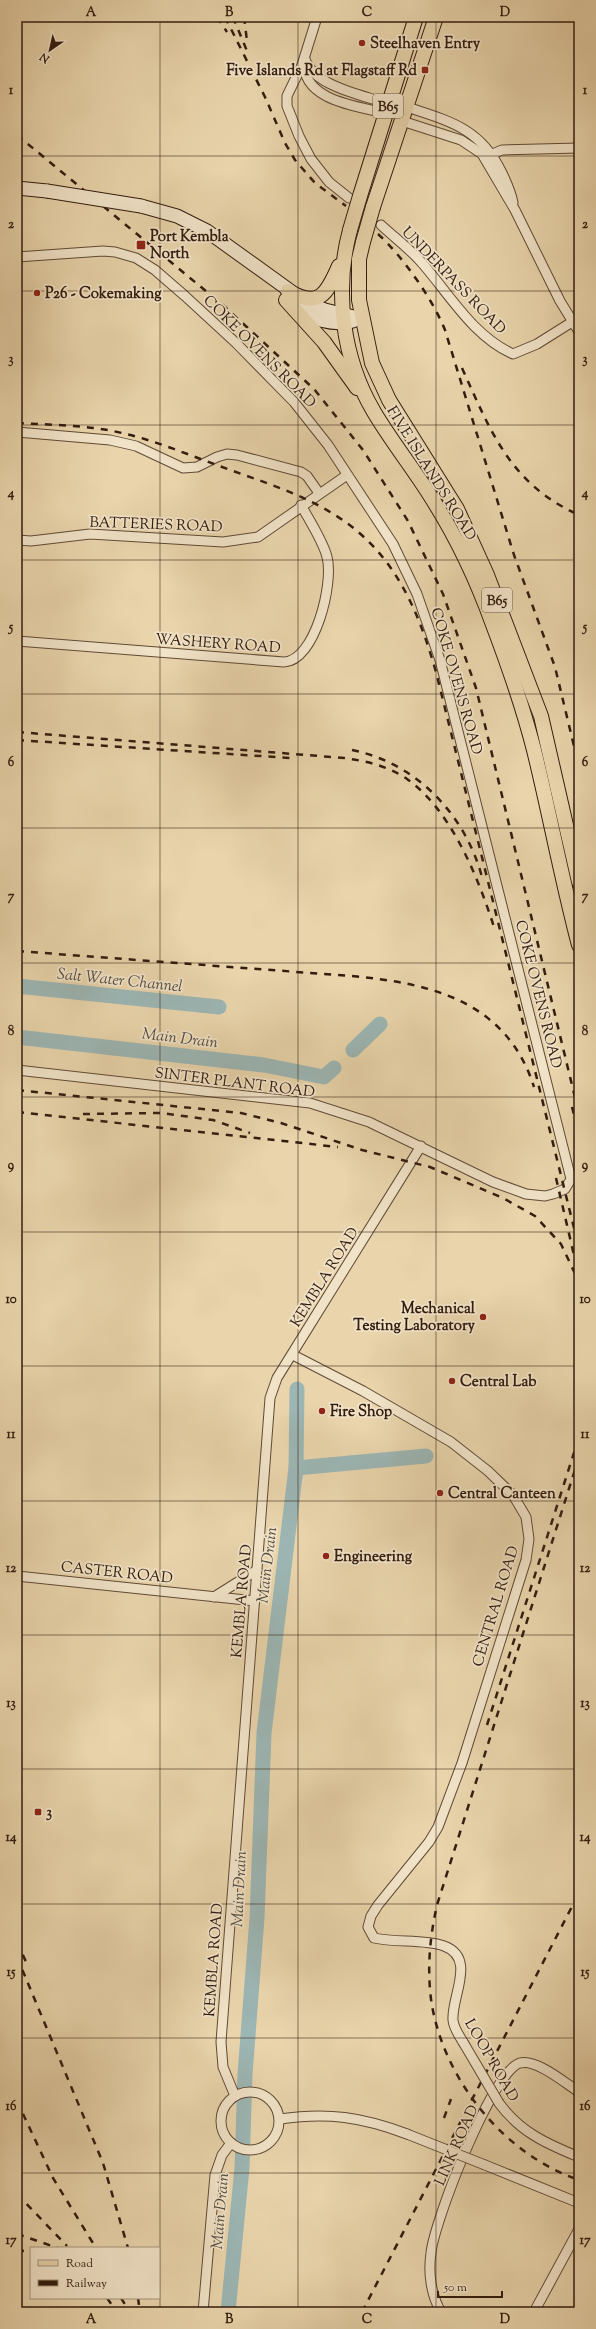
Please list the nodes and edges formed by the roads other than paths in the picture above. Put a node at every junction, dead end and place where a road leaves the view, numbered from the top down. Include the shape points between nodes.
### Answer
1 (317, 17) edge
2 (416, 17) edge
3 (436, 17) edge
4 (305, 56) junction
5 (407, 107) junction
6 (387, 109) junction
7 (402, 122) junction
8 (579, 148) edge
9 (488, 156) junction
10 (17, 188) edge
11 (354, 197) junction
12 (381, 225) dead end
13 (344, 256) junction
14 (17, 257) edge
15 (287, 295) junction
16 (343, 319) junction
17 (362, 319) junction
18 (572, 322) junction
19 (579, 332) edge
20 (373, 411) junction
21 (17, 432) edge
22 (347, 475) junction
23 (319, 493) junction
24 (301, 505) junction
25 (17, 540) edge
26 (17, 641) edge
27 (579, 882) edge
28 (579, 945) edge
29 (17, 1070) edge
30 (420, 1146) junction
31 (570, 1182) joint
32 (293, 1354) junction
33 (257, 1570) junction
34 (17, 1576) edge
35 (214, 1597) junction
36 (255, 1601) junction
37 (371, 1936) joint
38 (579, 2092) edge
39 (235, 2096) junction
40 (280, 2119) junction
41 (233, 2144) junction
42 (579, 2157) edge
43 (579, 2203) edge
44 (579, 2229) edge
45 (203, 2312) edge
46 (441, 2312) edge
47 (534, 2312) edge

1 - 4 street
2 - 6 main road, FIVE ISLANDS ROAD / B65
3 - 5 main road, FIVE ISLANDS ROAD / B65
4 - 6 street via 309,67 323,80
4 - 6 street via 306,75 319,92 335,100
4 - 11 street via 287,96 288,110 315,166 328,182
5 - 7 main road, FIVE ISLANDS ROAD / B65
5 - 9 street via 446,120 466,130 482,142
6 - 11 main road, FIVE ISLANDS ROAD / B65
7 - 9 street via 461,140
7 - 17 main road, FIVE ISLANDS ROAD / B65, bridge via 373,207 359,259
8 - 9 street via 502,150
9 - 18 street via 511,193 515,210
10 - 15 street, bridge via 141,206 177,216 227,244
11 - 13 main road, FIVE ISLANDS ROAD / B65, bridge
12 - 18 street, UNDERPASS ROAD via 422,263 447,297 486,338 501,348 513,354 538,344
13 - 15 main road via 331,285 321,296 313,300
13 - 16 main road, FIVE ISLANDS ROAD / B65 via 341,287
14 - 22 street, COKE OVENS ROAD via 115,252 146,264 200,309 294,402 328,445
15 - 16 street
15 - 20 main road
16 - 17 street
16 - 20 main road, FIVE ISLANDS ROAD / B65 via 359,382
17 - 27 main road, FIVE ISLANDS ROAD / B65 via 372,363 381,385 469,533 524,669 541,716
18 - 19 street
20 - 28 main road, FIVE ISLANDS ROAD / B65 via 458,542 492,622 522,707
21 - 23 street via 117,441 136,446 183,468 201,466 223,455 237,455 301,472
22 - 23 street, BATTERIES ROAD
22 - 31 street, COKE OVENS ROAD via 393,544 417,594 440,660 571,1172
23 - 24 street, BATTERIES ROAD
24 - 25 street, BATTERIES ROAD via 258,537 223,542 90,534 31,541
24 - 26 street, WASHERY ROAD via 327,557 328,588 324,611 304,650 295,660 284,662
29 - 30 street, SINTER PLANT ROAD via 310,1103 353,1116
30 - 31 street, SINTER PLANT ROAD via 493,1182 526,1194 553,1194 565,1189
30 - 32 street, KEMBLA ROAD
32 - 33 street, KEMBLA ROAD via 277,1378 270,1398
32 - 37 street, CENTRAL ROAD via 451,1442 513,1495 521,1506 529,1527 526,1560 462,1763 438,1827 371,1916 368,1927
33 - 35 street
33 - 36 street, KEMBLA ROAD
34 - 35 street, CASTER ROAD
35 - 36 street, CASTER ROAD
36 - 39 street, KEMBLA ROAD via 221,2042 222,2067
37 - 42 street, LOOP ROAD, bridge via 441,1945 456,1954 462,1969 453,2019 457,2032 499,2104 513,2121 534,2137
38 - 46 street, LINK ROAD via 534,2064 519,2063 506,2073 472,2135 433,2239 430,2270 435,2299
39 - 40 street via 253,2092 269,2098
39 - 41 street via 228,2102 221,2118 225,2136
40 - 41 street via 275,2138 268,2145 249,2150
40 - 43 street, bridge via 320,2114 362,2119 407,2134
41 - 45 street via 222,2155 215,2174
44 - 47 street

